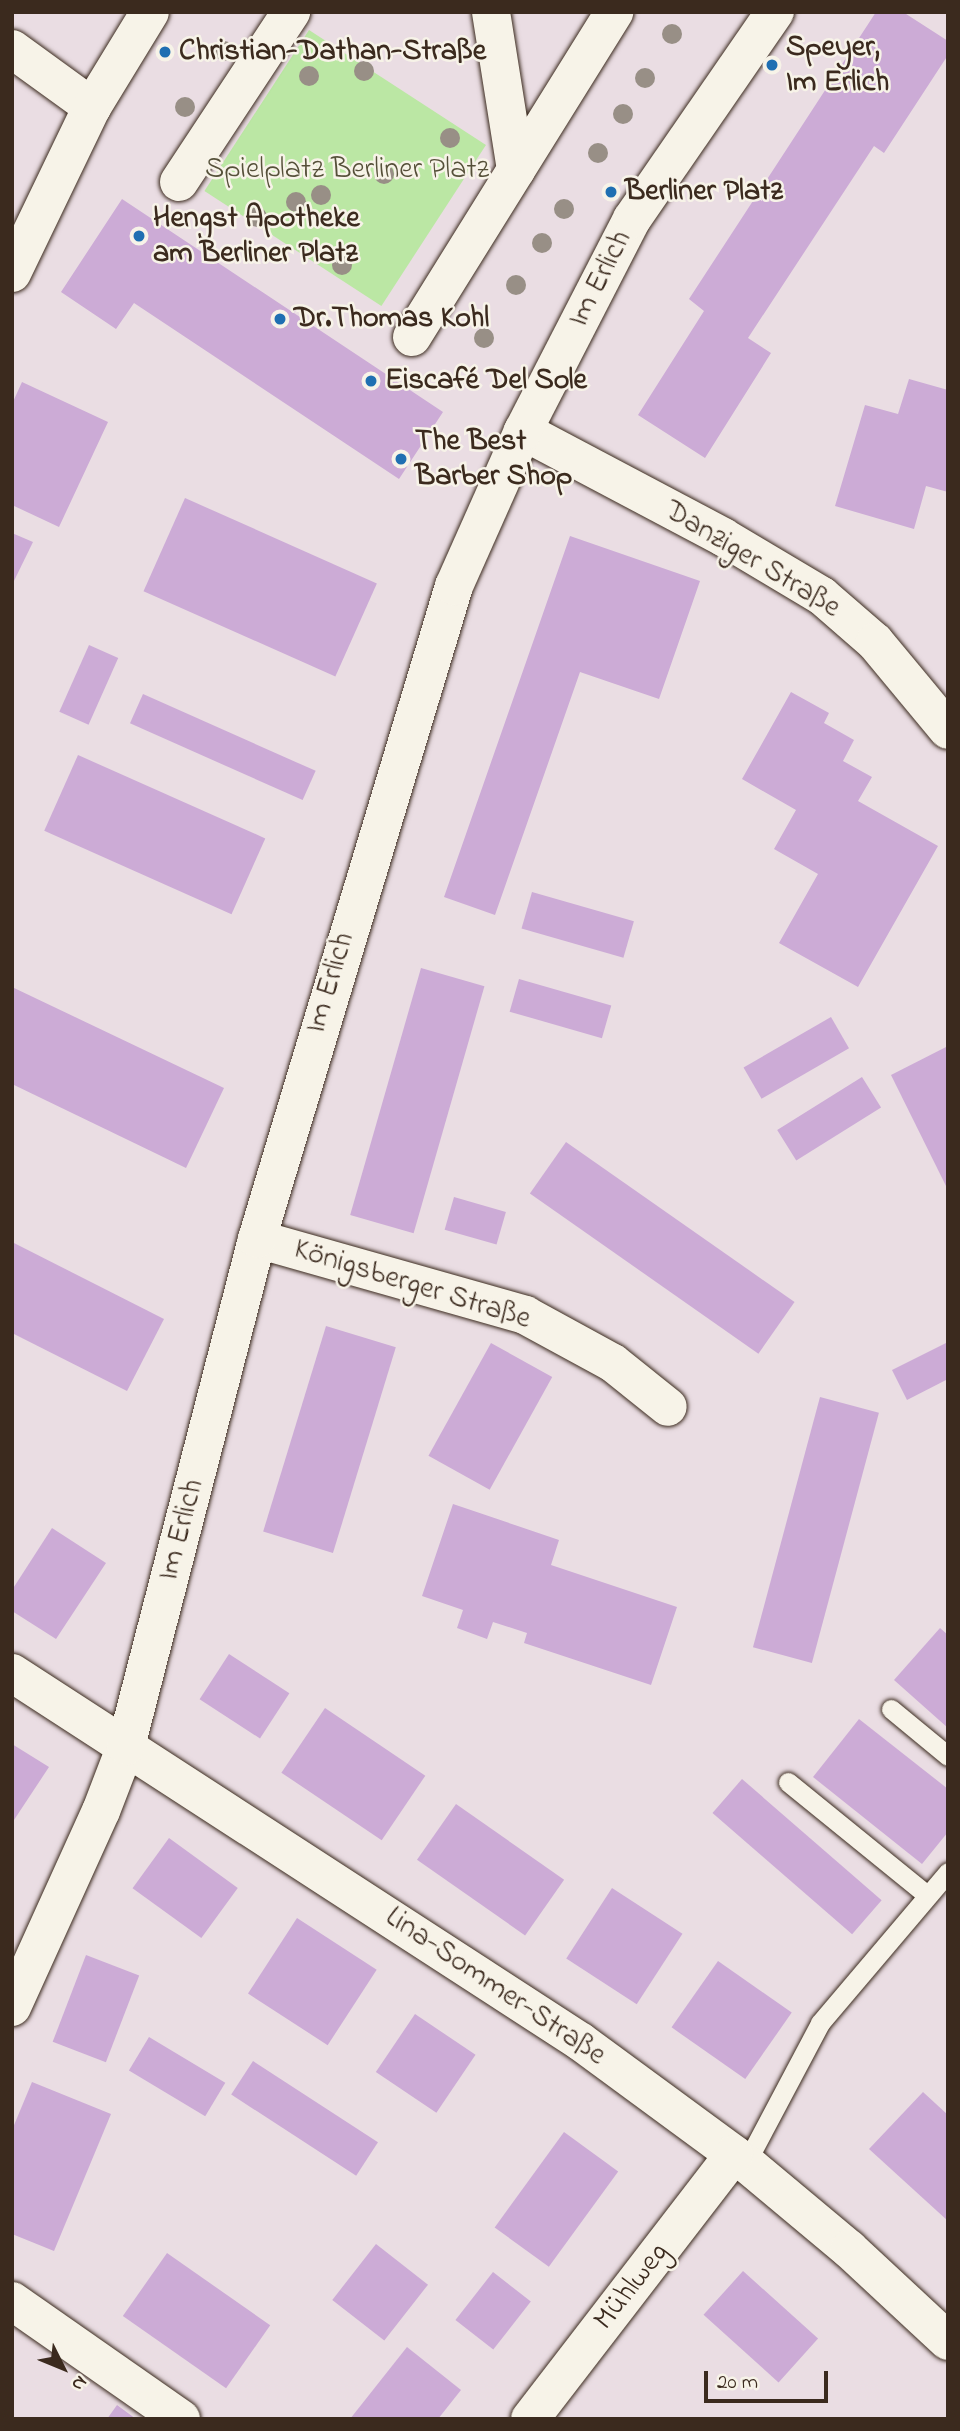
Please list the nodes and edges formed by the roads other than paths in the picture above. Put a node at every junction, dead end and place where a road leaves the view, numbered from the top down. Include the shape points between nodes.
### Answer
1 (150, 12) edge
2 (491, 12) edge
3 (614, 12) edge
4 (775, 12) edge
5 (298, 15) edge
6 (12, 49) edge
7 (92, 107) junction
8 (516, 170) junction
9 (179, 182) dead end
10 (12, 273) edge
11 (412, 337) dead end
12 (523, 431) junction
13 (948, 730) edge
14 (257, 1239) junction
15 (668, 1408) dead end
16 (12, 1673) edge
17 (891, 1709) dead end
18 (126, 1745) junction
19 (948, 1756) edge
20 (788, 1783) dead end
21 (948, 1872) edge
22 (927, 1895) junction
23 (12, 2007) edge
24 (740, 2159) junction
25 (12, 2301) edge
26 (948, 2341) edge
27 (181, 2419) edge
28 (530, 2419) edge

1 - 7 street
2 - 8 street
3 - 8 street
4 - 12 street, Im Erlich via 632,219
5 - 9 street
6 - 7 street
7 - 10 street
8 - 11 street
12 - 13 street, Danziger Straße via 723,537 822,596 875,642
12 - 14 street, Im Erlich via 454,586
14 - 15 street, Königsberger Straße via 525,1315 613,1363
14 - 18 street, Im Erlich
16 - 18 street, Lina-Sommer-Straße
17 - 19 lane
18 - 23 street, Im Erlich
18 - 24 street, Lina-Sommer-Straße via 582,2042
20 - 22 lane
21 - 22 lane
22 - 24 lane via 820,2023
24 - 26 street, Lina-Sommer-Straße via 849,2249
24 - 28 street, Mühlweg
25 - 27 street

